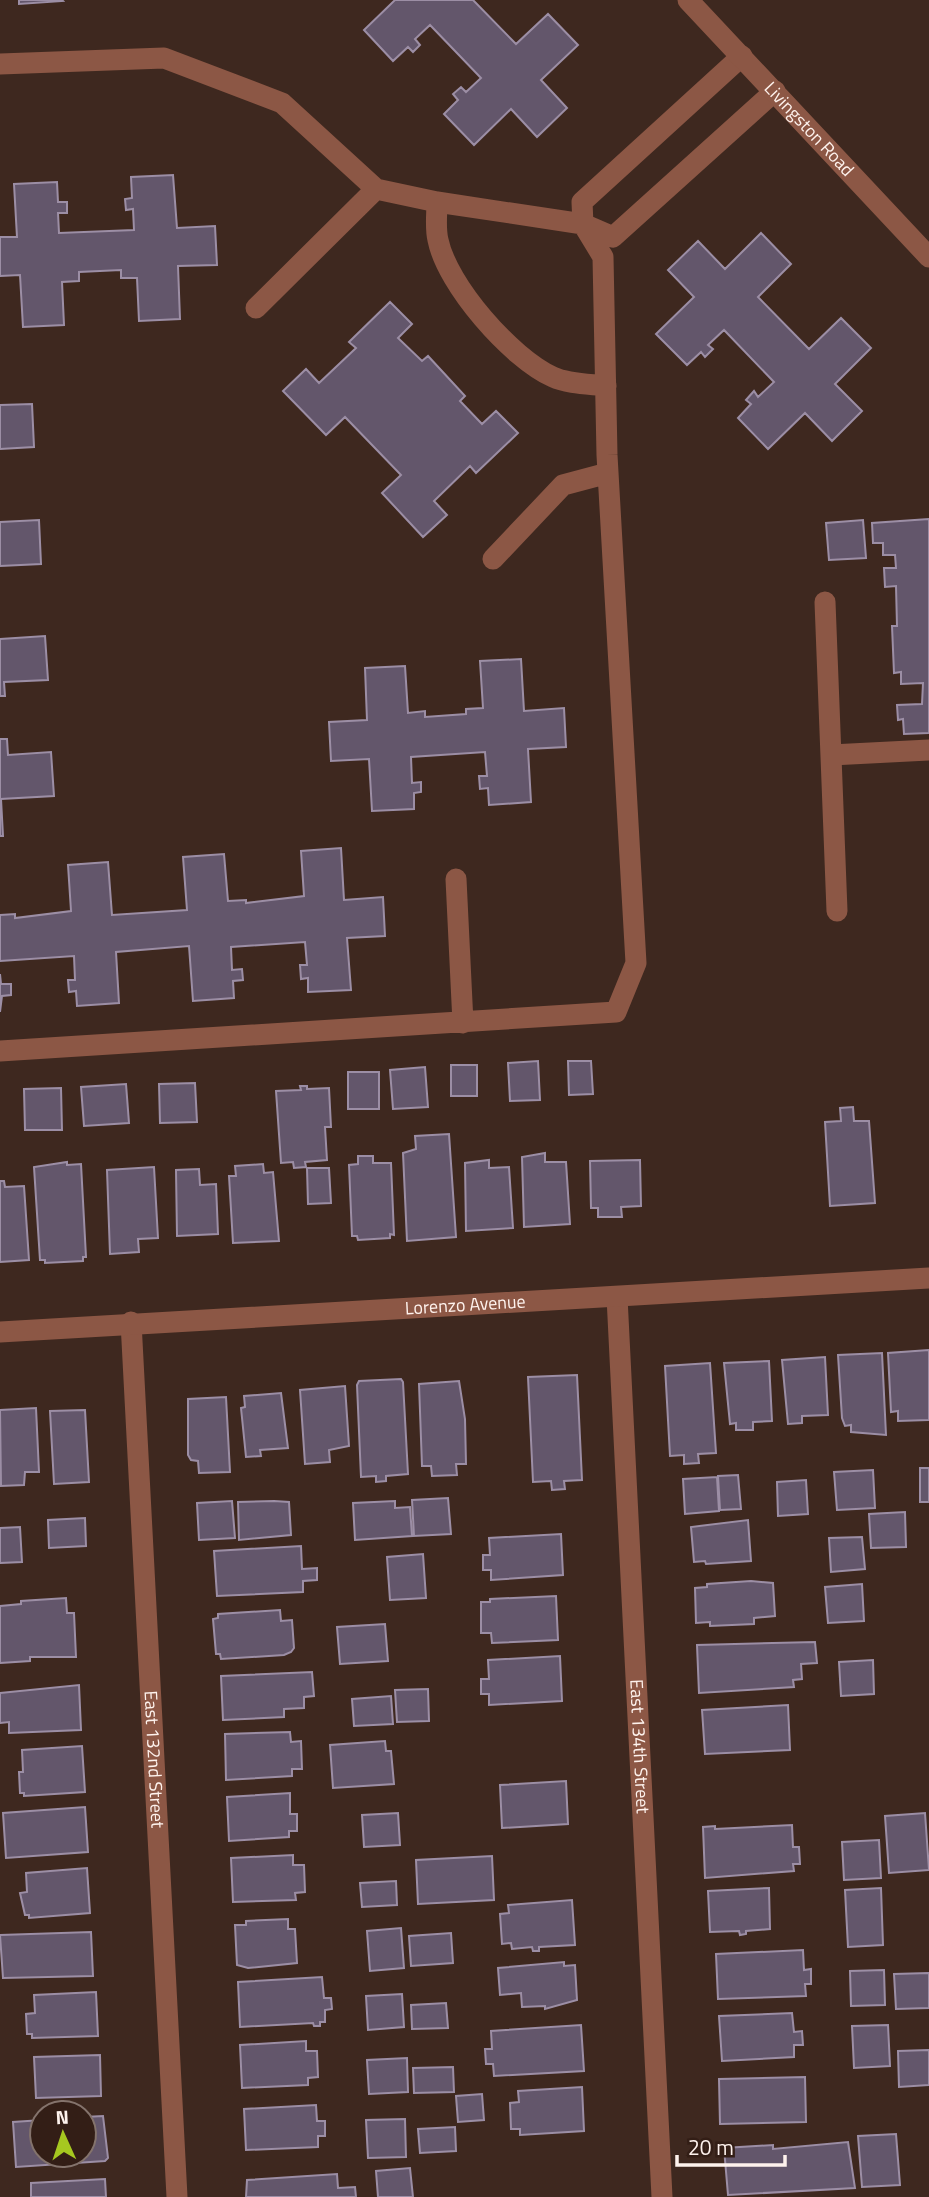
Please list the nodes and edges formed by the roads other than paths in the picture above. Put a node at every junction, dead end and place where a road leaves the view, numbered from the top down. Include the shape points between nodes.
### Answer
1 (688, 0) edge
2 (742, 55) junction
3 (0, 64) edge
4 (775, 91) junction
5 (376, 189) junction
6 (437, 202) junction
7 (583, 224) junction
8 (925, 248) edge
9 (256, 308) dead end
10 (606, 386) junction
11 (608, 473) junction
12 (492, 559) dead end
13 (825, 602) dead end
14 (929, 750) edge
15 (831, 755) junction
16 (456, 879) dead end
17 (837, 911) dead end
18 (464, 1023) junction
19 (0, 1051) edge
20 (929, 1278) edge
21 (617, 1297) junction
22 (131, 1322) junction
23 (0, 1332) edge
24 (177, 2197) edge
25 (662, 2197) edge

1 - 2 street, Livingston Road
2 - 4 street, Livingston Road
2 - 7 street via 582,202
3 - 5 street via 164,58 282,103
4 - 7 street via 613,237
4 - 8 street, Livingston Road
5 - 6 street
5 - 9 street
6 - 7 street
6 - 10 street via 438,239 446,263 458,285 514,351 554,377
7 - 10 street via 603,257
10 - 11 street
11 - 12 street via 563,485
11 - 18 street via 636,963 616,1012
13 - 15 street
14 - 15 street
15 - 17 street
16 - 18 street
18 - 19 street
20 - 21 street, Lorenzo Avenue
21 - 22 street, Lorenzo Avenue
21 - 25 street, East 134th Street
22 - 23 street, Lorenzo Avenue
22 - 24 street, East 132nd Street

